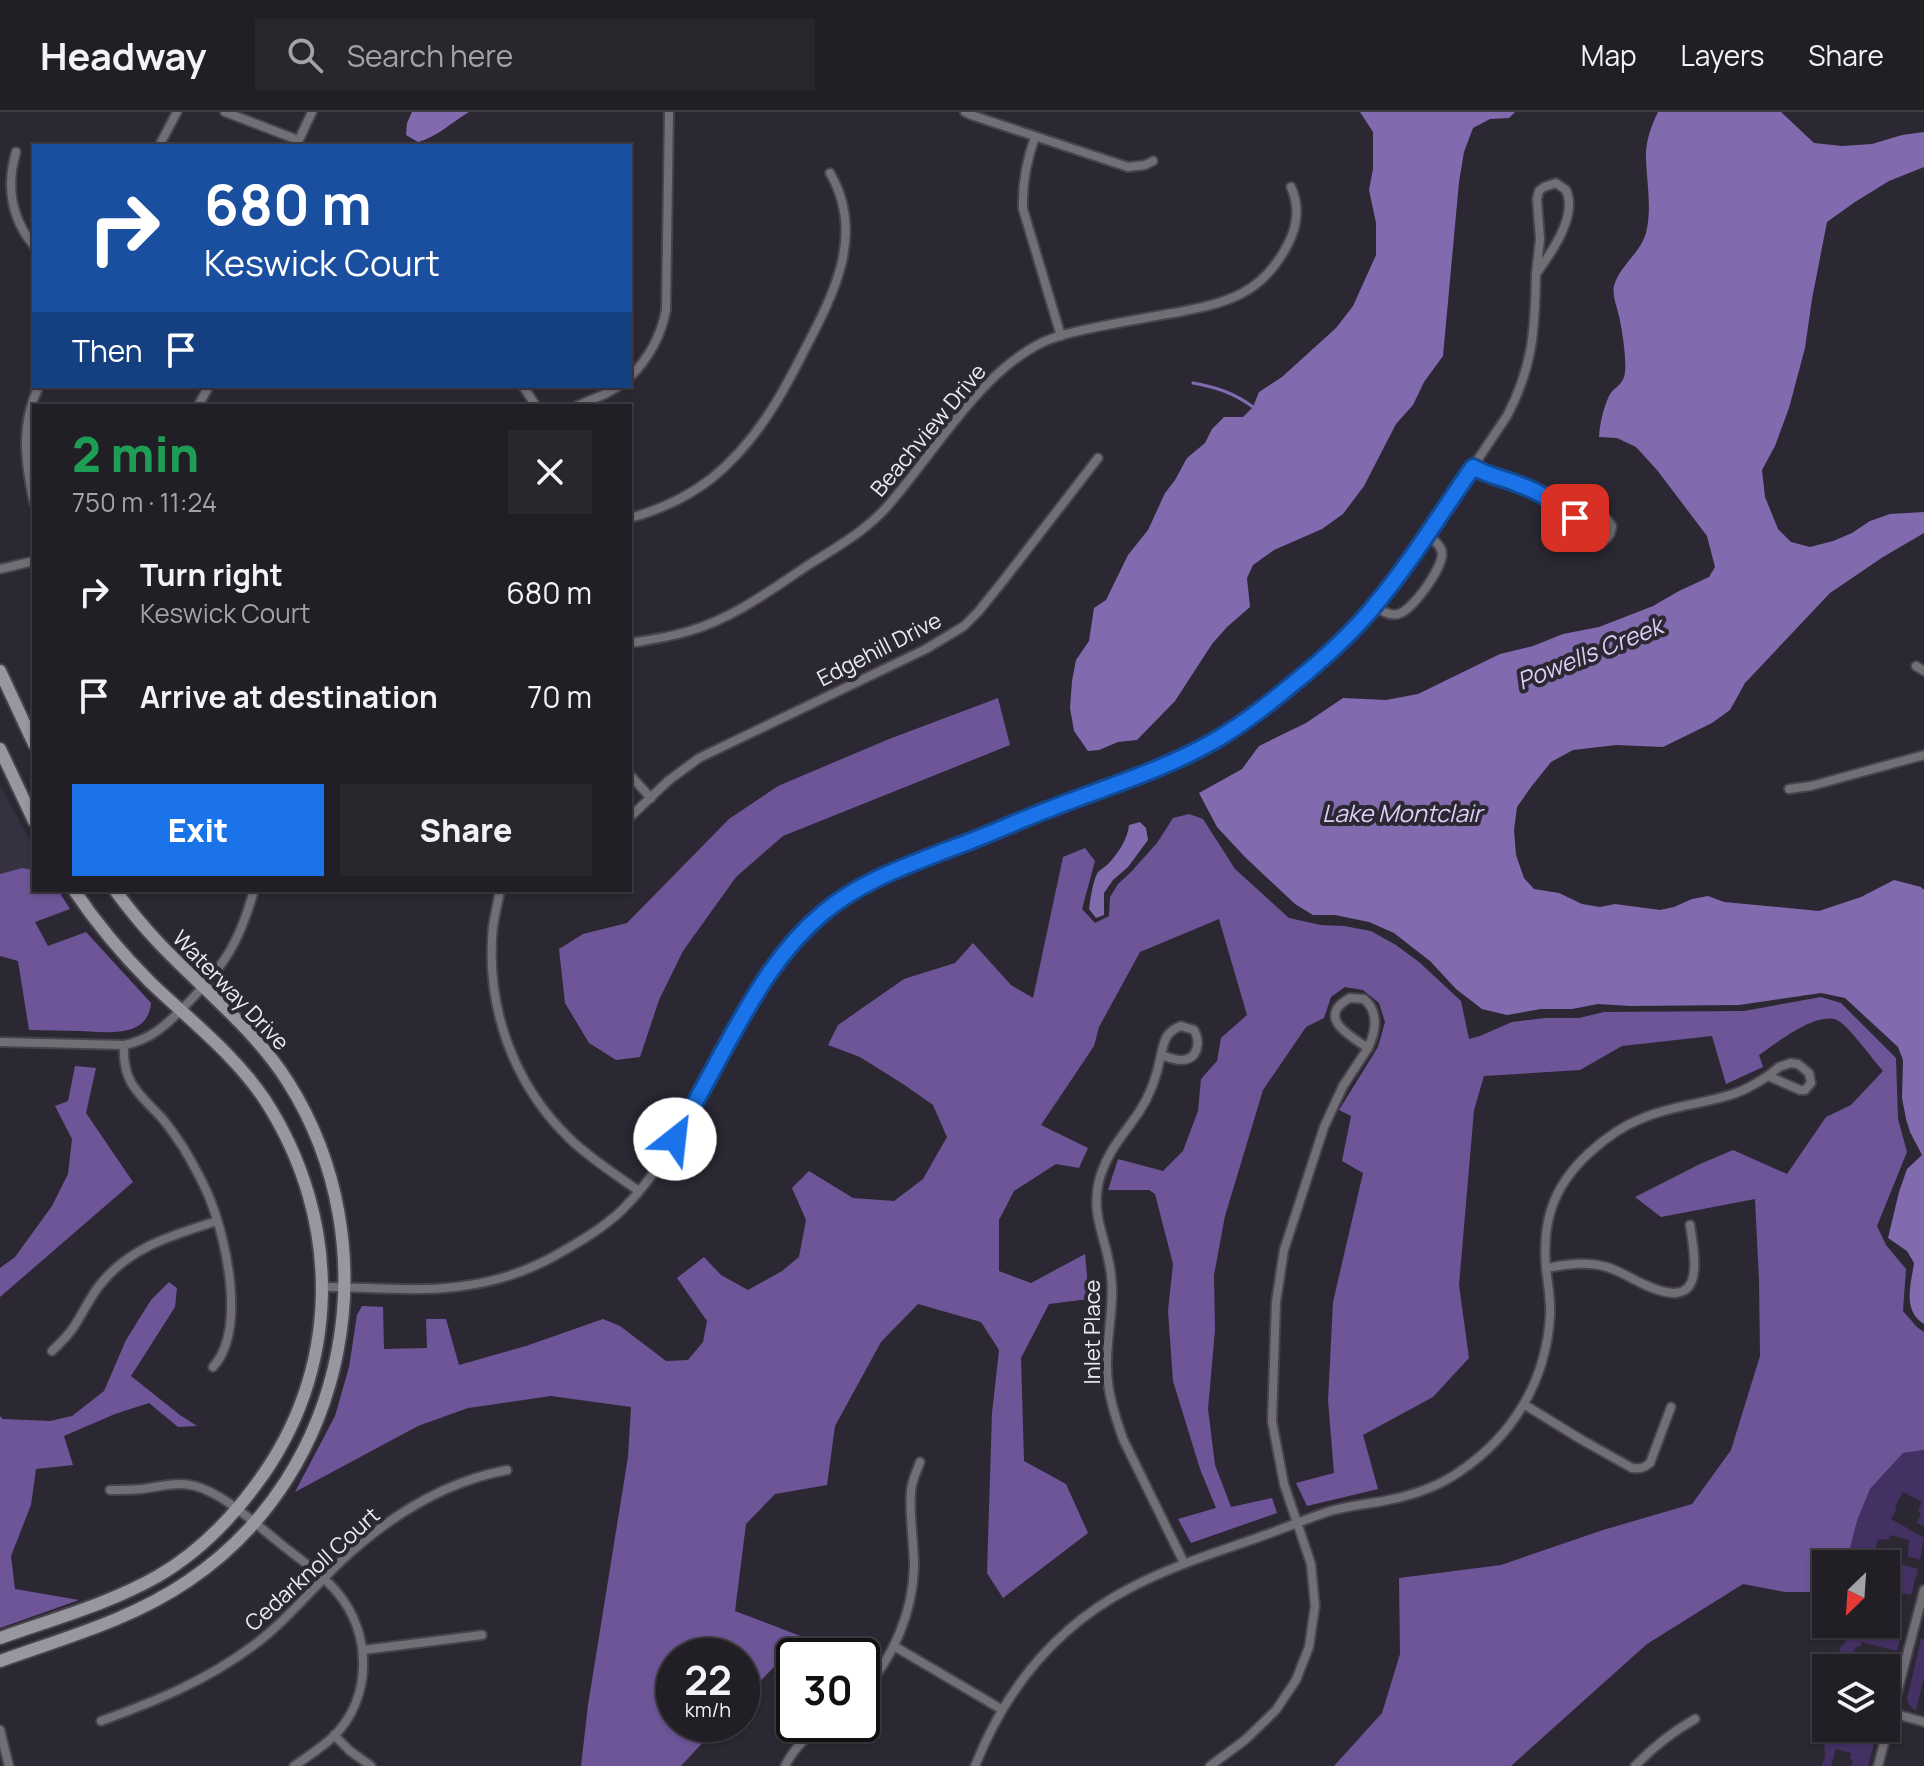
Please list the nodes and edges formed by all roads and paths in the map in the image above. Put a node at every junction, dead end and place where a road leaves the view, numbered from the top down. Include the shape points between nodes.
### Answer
1 (177, 112) edge
2 (225, 112) edge
3 (312, 112) edge
4 (669, 112) edge
5 (965, 112) edge
6 (1035, 137) junction
7 (297, 143) edge
8 (160, 144) edge
9 (16, 152) dead end
10 (1153, 161) dead end
11 (830, 173) dead end
12 (1291, 187) dead end
13 (32, 243) edge
14 (1536, 274) junction
15 (1061, 336) junction
16 (632, 375) edge
17 (38, 388) edge
18 (616, 388) edge
19 (582, 404) edge
20 (1098, 458) dead end
21 (1473, 467) junction
22 (32, 494) edge
23 (632, 517) edge
24 (1575, 518) junction
25 (1427, 535) junction
26 (32, 561) edge
27 (0, 569) edge
28 (1375, 606) junction
29 (632, 643) edge
30 (0, 671) edge
31 (32, 740) edge
32 (0, 749) edge
33 (1924, 755) edge
34 (632, 777) edge
35 (1789, 789) dead end
36 (651, 798) junction
37 (632, 815) edge
38 (32, 817) edge
39 (75, 892) edge
40 (117, 892) edge
41 (253, 892) edge
42 (500, 892) edge
43 (204, 987) junction
44 (181, 1010) junction
45 (0, 1042) edge
46 (124, 1045) junction
47 (1368, 1048) junction
48 (1161, 1055) junction
49 (1768, 1076) junction
50 (639, 1191) junction
51 (217, 1221) junction
52 (1690, 1225) dead end
53 (1546, 1268) junction
54 (323, 1287) junction
55 (345, 1287) junction
56 (52, 1351) dead end
57 (213, 1367) dead end
58 (1525, 1405) junction
59 (1671, 1407) dead end
60 (920, 1462) dead end
61 (507, 1470) dead end
62 (110, 1490) dead end
63 (237, 1510) junction
64 (254, 1522) junction
65 (1297, 1522) junction
66 (1184, 1563) junction
67 (325, 1580) junction
68 (1924, 1590) edge
69 (482, 1635) dead end
70 (0, 1638) edge
71 (894, 1646) junction
72 (363, 1650) junction
73 (0, 1661) edge
74 (880, 1669) edge
75 (1900, 1682) edge
76 (1001, 1709) junction
77 (1900, 1715) edge
78 (1695, 1719) dead end
79 (101, 1721) dead end
80 (1924, 1722) edge
81 (0, 1730) edge
82 (334, 1735) junction
83 (801, 1742) edge
84 (1884, 1742) edge
85 (9, 1766) edge
86 (294, 1766) edge
87 (371, 1766) edge
88 (785, 1766) edge
89 (975, 1766) edge
90 (1210, 1766) edge
91 (1635, 1766) edge
92 (1878, 1766) edge

1 - 8 street
2 - 7 street
3 - 7 street
4 - 16 street via 666,310 653,348
5 - 6 street
6 - 10 street via 1128,167
6 - 15 street via 1025,168 1023,209
9 - 13 street via 11,194 19,223
11 - 23 street via 845,213 842,260 830,301 784,390 754,435 712,478 667,505
12 - 15 street, Beachview Drive via 1298,215 1290,241 1272,270 1243,293 1213,305
14 - 14 street via 1537,199 1539,191 1556,183 1566,190 1570,205 1556,245
14 - 21 street via 1534,336 1525,375 1507,416
15 - 29 street, Beachview Drive via 1039,344 978,393 891,502 847,541 714,622
17 - 22 street via 25,430
18 - 19 street
20 - 36 street, Edgehill Drive via 964,626 699,758
21 - 24 street via 1534,490
21 - 25 street
24 - 24 street via 1586,513 1605,517 1612,526 1609,537 1588,541 1575,531
25 - 28 street
25 - 28 street via 1442,551 1428,585 1403,613 1390,614
26 - 27 street
28 - 50 street via 1282,693 1214,741 880,876 822,914 767,975 675,1139
30 - 31 main road
32 - 38 main road
33 - 35 street
34 - 36 street
36 - 37 street, Edgehill Drive
39 - 44 main road via 124,954
40 - 43 main road, Waterway Drive via 156,941
41 - 43 street via 234,945
42 - 50 street via 494,982 513,1057 556,1125
43 - 44 street
43 - 55 main road, Waterway Drive via 270,1056 314,1130 341,1222
44 - 46 street via 150,1037
44 - 54 main road via 247,1076 290,1143 317,1226
45 - 46 street
46 - 51 street via 129,1081 182,1146
47 - 47 street via 1375,1030 1373,1009 1364,999 1350,998 1337,1012 1338,1026
47 - 65 street via 1324,1127 1280,1268 1272,1421
48 - 48 street, Inlet Place via 1188,1059 1198,1049 1198,1036 1188,1027 1174,1028
48 - 66 street, Inlet Place via 1149,1095 1110,1151 1096,1203 1111,1275 1107,1367 1116,1417
49 - 49 street via 1800,1090 1811,1083 1809,1073 1791,1063
49 - 53 street via 1735,1094 1645,1117 1606,1138 1570,1174 1552,1204
50 - 55 street via 585,1239 495,1280 421,1289
51 - 56 street via 164,1238 128,1257 99,1286
51 - 57 street via 231,1304 226,1347
52 - 53 street via 1693,1282 1685,1292 1655,1288 1603,1266
53 - 58 street via 1548,1339
54 - 55 street
54 - 63 main road via 318,1340 302,1401 279,1452
55 - 64 main road, Waterway Drive via 338,1351 324,1406 284,1485
58 - 59 street via 1638,1469 1650,1463
58 - 65 street via 1495,1443 1437,1485
60 - 71 street via 910,1490 913,1577
61 - 67 street, Cedarknoll Court via 458,1483 402,1514 349,1554
62 - 63 street via 192,1485
63 - 64 street
63 - 70 main road via 157,1576
64 - 67 street
64 - 73 main road, Waterway Drive via 211,1564 166,1596
65 - 66 street
65 - 90 street via 1314,1585 1313,1627 1303,1666 1276,1710
66 - 76 street via 1130,1587 1078,1621 1036,1661
67 - 72 street via 356,1621
67 - 79 street, Cedarknoll Court via 276,1628 216,1671 162,1699
68 - 75 street
69 - 72 street
71 - 74 street
71 - 76 street
72 - 82 street via 357,1699
76 - 89 street
77 - 80 street
78 - 91 street
81 - 85 street
82 - 86 street
82 - 87 street
83 - 88 street
84 - 92 street

